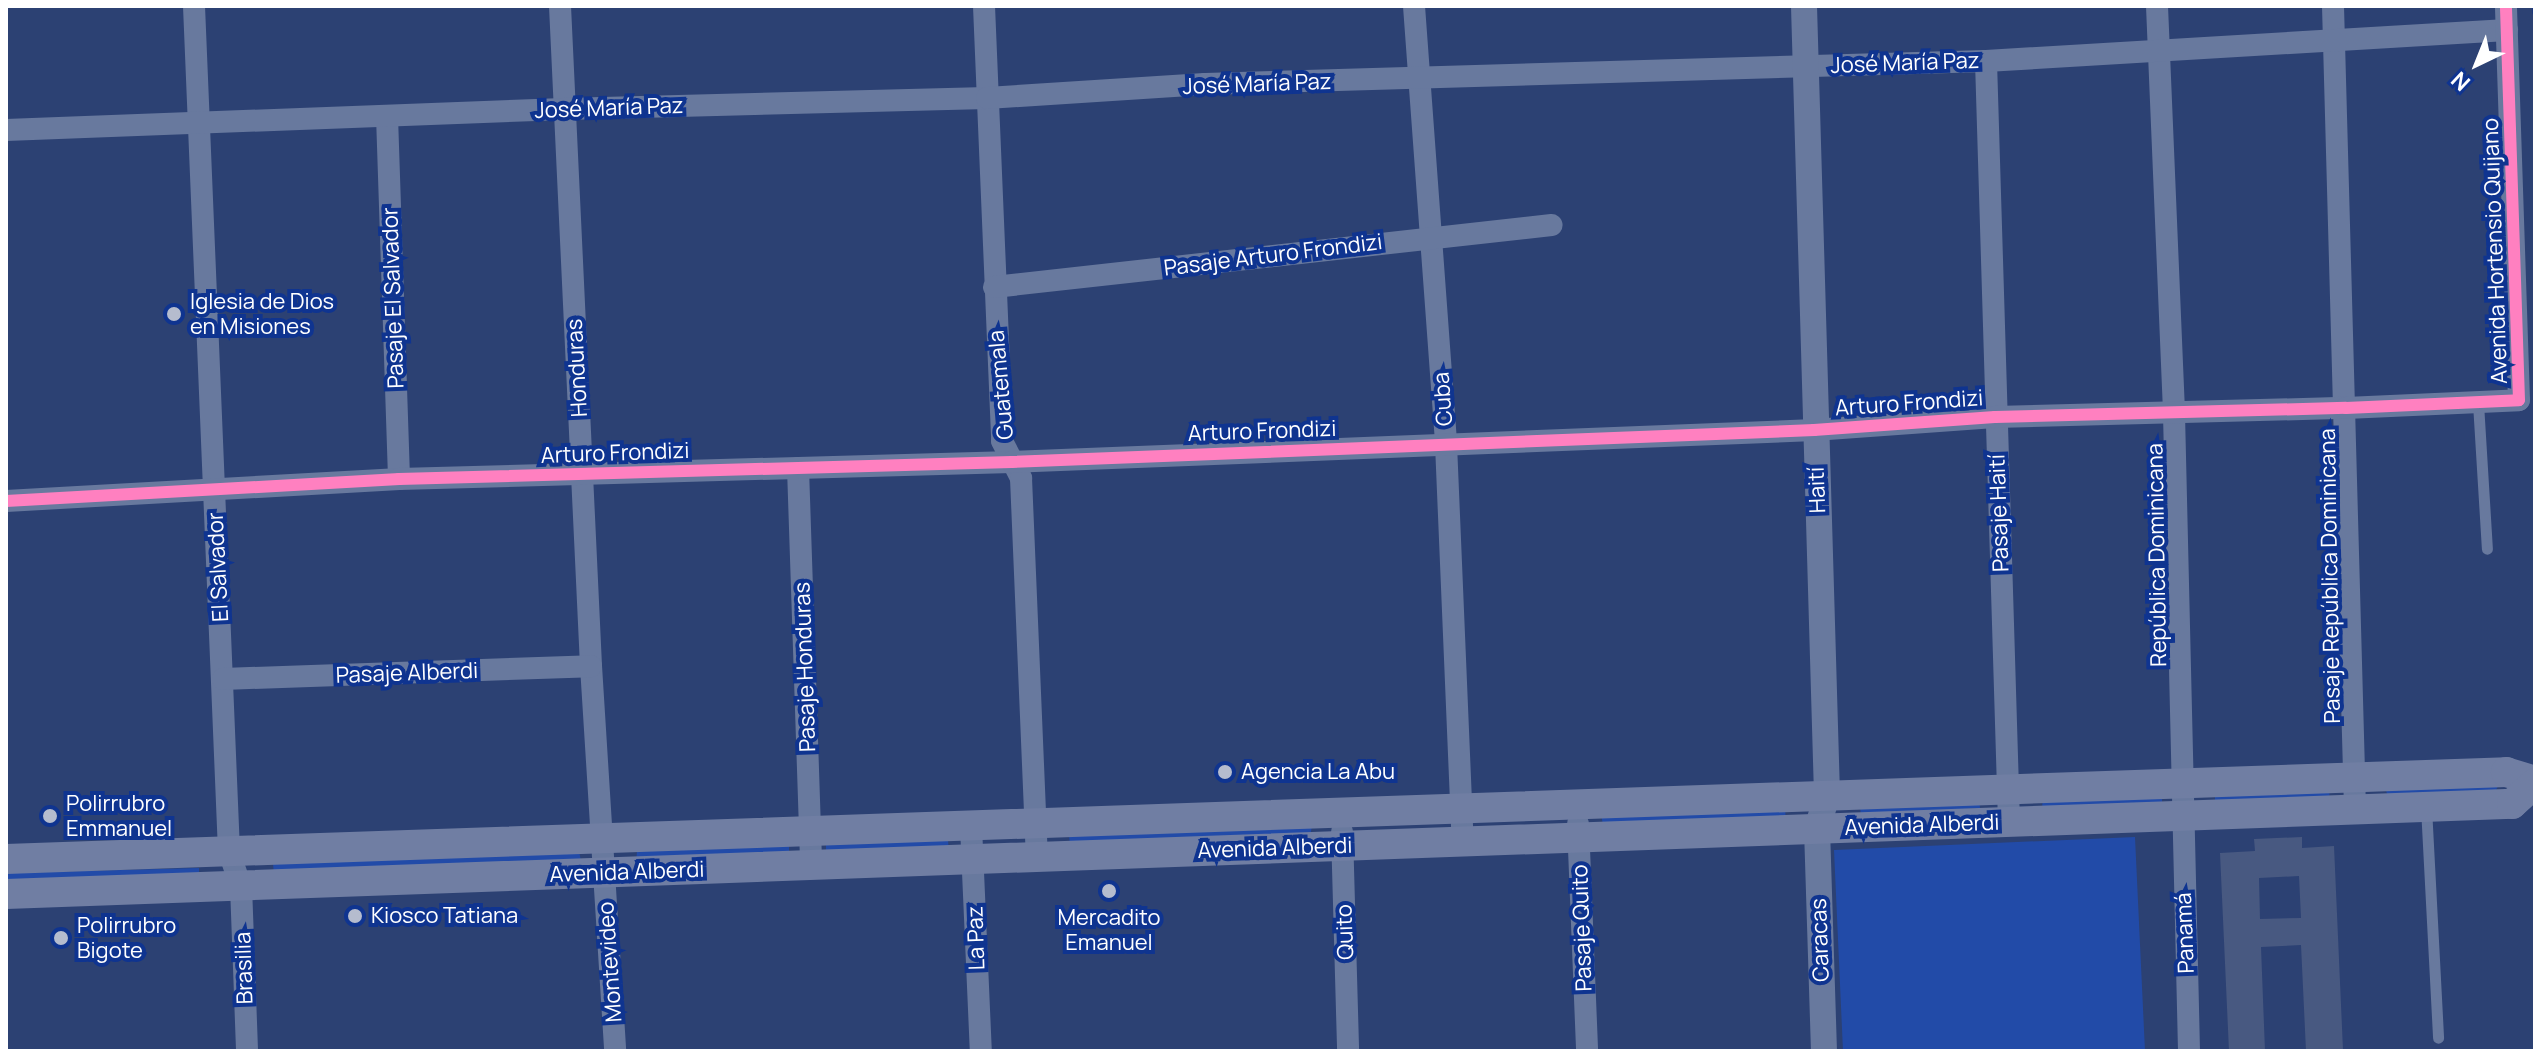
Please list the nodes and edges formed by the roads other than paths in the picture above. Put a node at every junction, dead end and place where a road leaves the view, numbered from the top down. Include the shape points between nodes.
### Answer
1 (194, 6) edge
2 (560, 6) edge
3 (984, 6) edge
4 (1414, 6) edge
5 (1804, 6) edge
6 (2157, 6) edge
7 (2333, 6) edge
8 (2506, 6) edge
9 (2507, 30) junction
10 (2334, 42) junction
11 (2160, 48) junction
12 (1986, 61) junction
13 (1807, 66) junction
14 (1417, 79) junction
15 (987, 98) junction
16 (564, 109) junction
17 (387, 116) junction
18 (200, 123) junction
19 (6, 130) edge
20 (1552, 225) dead end
21 (1432, 237) junction
22 (994, 287) junction
23 (2519, 400) joint
24 (2478, 403) junction
25 (2346, 408) junction
26 (2174, 414) junction
27 (1995, 417) junction
28 (1814, 430) junction
29 (1446, 444) junction
30 (1012, 462) junction
31 (798, 468) junction
32 (582, 474) junction
33 (399, 479) junction
34 (215, 491) junction
35 (6, 501) edge
36 (2487, 549) dead end
37 (591, 666) junction
38 (223, 679) junction
39 (2355, 777) junction
40 (2535, 782) edge
41 (2180, 783) junction
42 (2009, 789) junction
43 (1827, 796) junction
44 (1577, 804) junction
45 (2426, 807) junction
46 (1462, 808) junction
47 (2355, 809) junction
48 (1341, 813) junction
49 (2181, 816) junction
50 (2009, 822) junction
51 (1034, 823) junction
52 (971, 826) junction
53 (1817, 829) junction
54 (811, 831) junction
55 (1579, 838) junction
56 (602, 839) junction
57 (1463, 842) junction
58 (1342, 846) junction
59 (229, 852) junction
60 (1037, 857) junction
61 (6, 859) edge
62 (973, 859) junction
63 (811, 865) junction
64 (604, 873) junction
65 (241, 886) junction
66 (6, 894) edge
67 (2438, 1038) dead end
68 (247, 1051) edge
69 (615, 1051) edge
70 (981, 1051) edge
71 (1348, 1051) edge
72 (1587, 1051) edge
73 (1824, 1051) edge
74 (2189, 1051) edge

1 - 18 street, El Salvador
2 - 16 street, Honduras
3 - 15 street, Guatemala
4 - 14 street, Cuba
5 - 13 street, Haití
6 - 11 street, República Dominicana
7 - 10 street, Pasaje República Dominicana
8 - 9 street, Avenida Hortensio Quijano
9 - 10 street, José María Paz
9 - 23 street, Avenida Hortensio Quijano
10 - 11 street, José María Paz
10 - 25 street, Pasaje República Dominicana
11 - 12 street, José María Paz
11 - 26 street, República Dominicana
12 - 13 street, José María Paz
12 - 27 street, Pasaje Haití
13 - 14 street, José María Paz
13 - 28 street, Haití
14 - 15 street, José María Paz via 1205,84
14 - 21 street, Cuba
15 - 16 street, José María Paz
15 - 22 street, Guatemala
16 - 17 street, José María Paz
16 - 32 street, Honduras
17 - 18 street, José María Paz
17 - 33 street, Pasaje El Salvador
18 - 19 street, José María Paz
18 - 34 street, El Salvador
20 - 21 street, Pasaje Arturo Frondizi
21 - 22 street, Pasaje Arturo Frondizi
21 - 29 street, Cuba
22 - 30 street, Guatemala via 1002,441
23 - 24 street, Arturo Frondizi
24 - 25 street, Arturo Frondizi
24 - 36 lane
25 - 26 street, Arturo Frondizi
25 - 39 street, Pasaje República Dominicana
26 - 27 street, Arturo Frondizi
26 - 41 street, República Dominicana
27 - 28 street, Arturo Frondizi
27 - 42 street, Pasaje Haití
28 - 29 street, Arturo Frondizi
28 - 43 street, Haití
29 - 30 street, Arturo Frondizi
29 - 46 street, Cuba
30 - 31 street, Arturo Frondizi
30 - 51 street, Guatemala via 1021,478
31 - 32 street, Arturo Frondizi
31 - 54 street, Pasaje Honduras
32 - 33 street, Arturo Frondizi
32 - 37 street, Honduras
33 - 34 street, Arturo Frondizi
34 - 35 street, Arturo Frondizi
34 - 38 street, El Salvador
37 - 38 street, Pasaje Alberdi
37 - 56 street, Honduras
38 - 59 street, El Salvador
39 - 40 main road, Avenida Alberdi via 2506,772
39 - 41 main road, Avenida Alberdi
39 - 47 street, Pasaje República Dominicana
40 - 45 main road, Avenida Alberdi via 2512,804
41 - 42 main road, Avenida Alberdi
41 - 49 street, República Dominicana
42 - 43 main road, Avenida Alberdi
42 - 50 street, Pasaje Haití
43 - 44 main road, Avenida Alberdi
43 - 53 street, Haití
44 - 46 main road, Avenida Alberdi
44 - 55 street, Pasaje Quito
45 - 47 main road, Avenida Alberdi
45 - 67 lane
46 - 48 main road, Avenida Alberdi
46 - 57 street, Cuba
47 - 49 main road, Avenida Alberdi
48 - 51 main road, Avenida Alberdi
48 - 58 street, Quito
49 - 50 main road, Avenida Alberdi
49 - 74 street, Panamá
50 - 53 main road, Avenida Alberdi
51 - 52 main road, Avenida Alberdi
51 - 60 street, Guatemala
52 - 54 main road, Avenida Alberdi
52 - 62 street, La Paz
53 - 55 main road, Avenida Alberdi
53 - 73 street, Caracas
54 - 56 main road, Avenida Alberdi
54 - 63 street, Pasaje Honduras
55 - 57 main road, Avenida Alberdi
55 - 72 street, Pasaje Quito
56 - 59 main road, Avenida Alberdi
56 - 64 street, Honduras
57 - 58 main road, Avenida Alberdi
58 - 60 main road, Avenida Alberdi
58 - 71 street, Quito
59 - 61 main road, Avenida Alberdi
59 - 65 street, El Salvador
60 - 62 main road, Avenida Alberdi
62 - 63 main road, Avenida Alberdi
62 - 70 street, La Paz
63 - 64 main road, Avenida Alberdi
64 - 65 main road, Avenida Alberdi
64 - 69 street, Montevideo
65 - 66 main road, Avenida Alberdi
65 - 68 street, Brasilia

